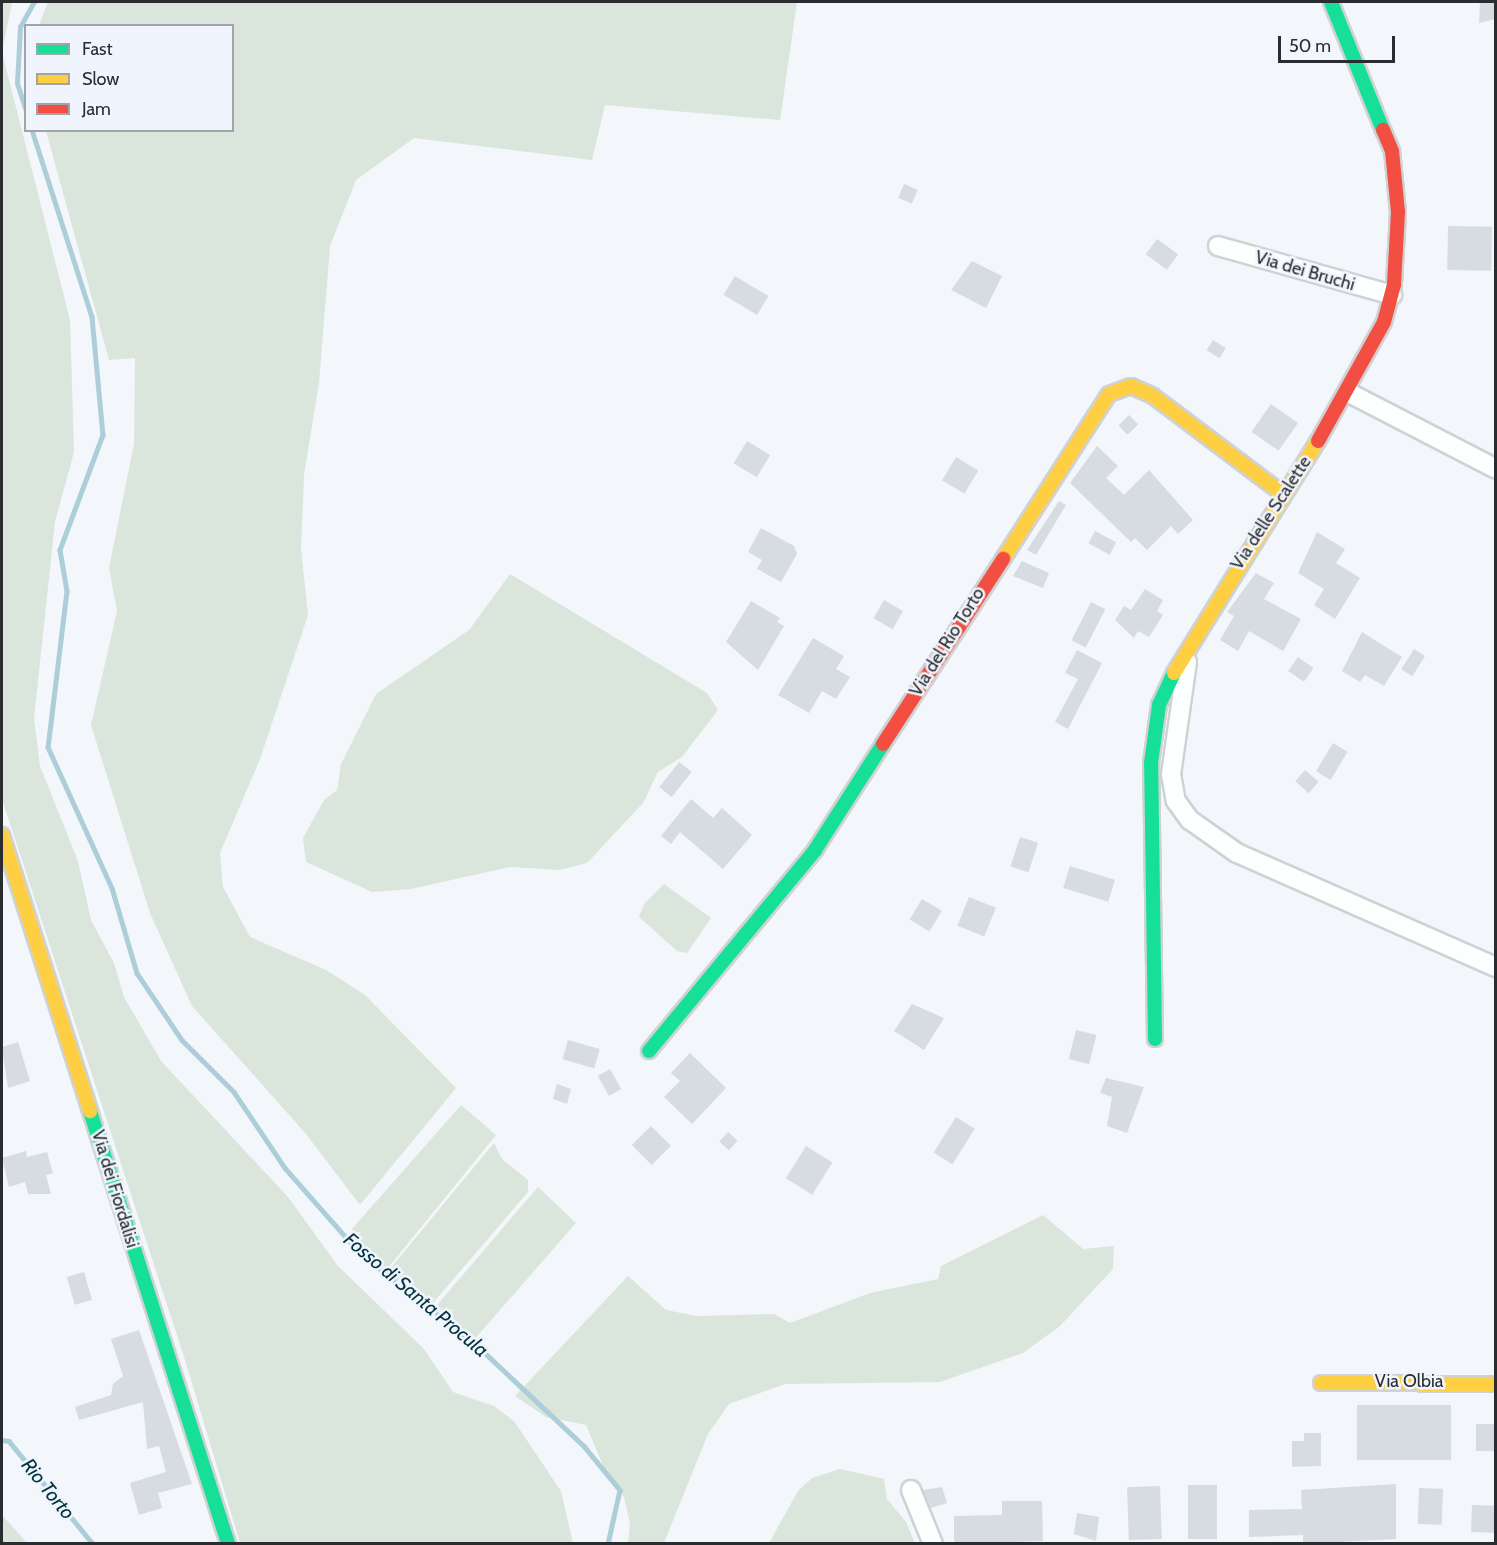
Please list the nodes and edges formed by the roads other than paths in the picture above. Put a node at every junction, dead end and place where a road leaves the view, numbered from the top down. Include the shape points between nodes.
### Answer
1 (1331, 2) edge
2 (1218, 246) dead end
3 (1392, 295) junction
4 (1349, 393) junction
5 (1496, 469) edge
6 (1283, 494) junction
7 (1190, 640) junction
8 (2, 835) edge
9 (1496, 967) edge
10 (1155, 1039) dead end
11 (649, 1051) dead end
12 (1321, 1383) dead end
13 (1496, 1384) edge
14 (910, 1490) dead end
15 (228, 1544) edge
16 (933, 1544) edge

1 - 3 street, Via delle Scalette via 1392,151 1398,212
2 - 3 street, Via dei Bruchi
3 - 4 street, Via delle Scalette
4 - 5 street
4 - 6 street, Via delle Scalette
6 - 7 street, Via delle Scalette
6 - 11 street, Via del Rio Torto via 1153,396 1131,386 1108,394 815,850
7 - 9 street via 1171,774 1176,801 1190,820 1231,850
7 - 10 street, Via delle Scalette via 1165,688 1152,741
8 - 15 street, Via dei Fiordalisi
12 - 13 street, Via Olbia
14 - 16 street

